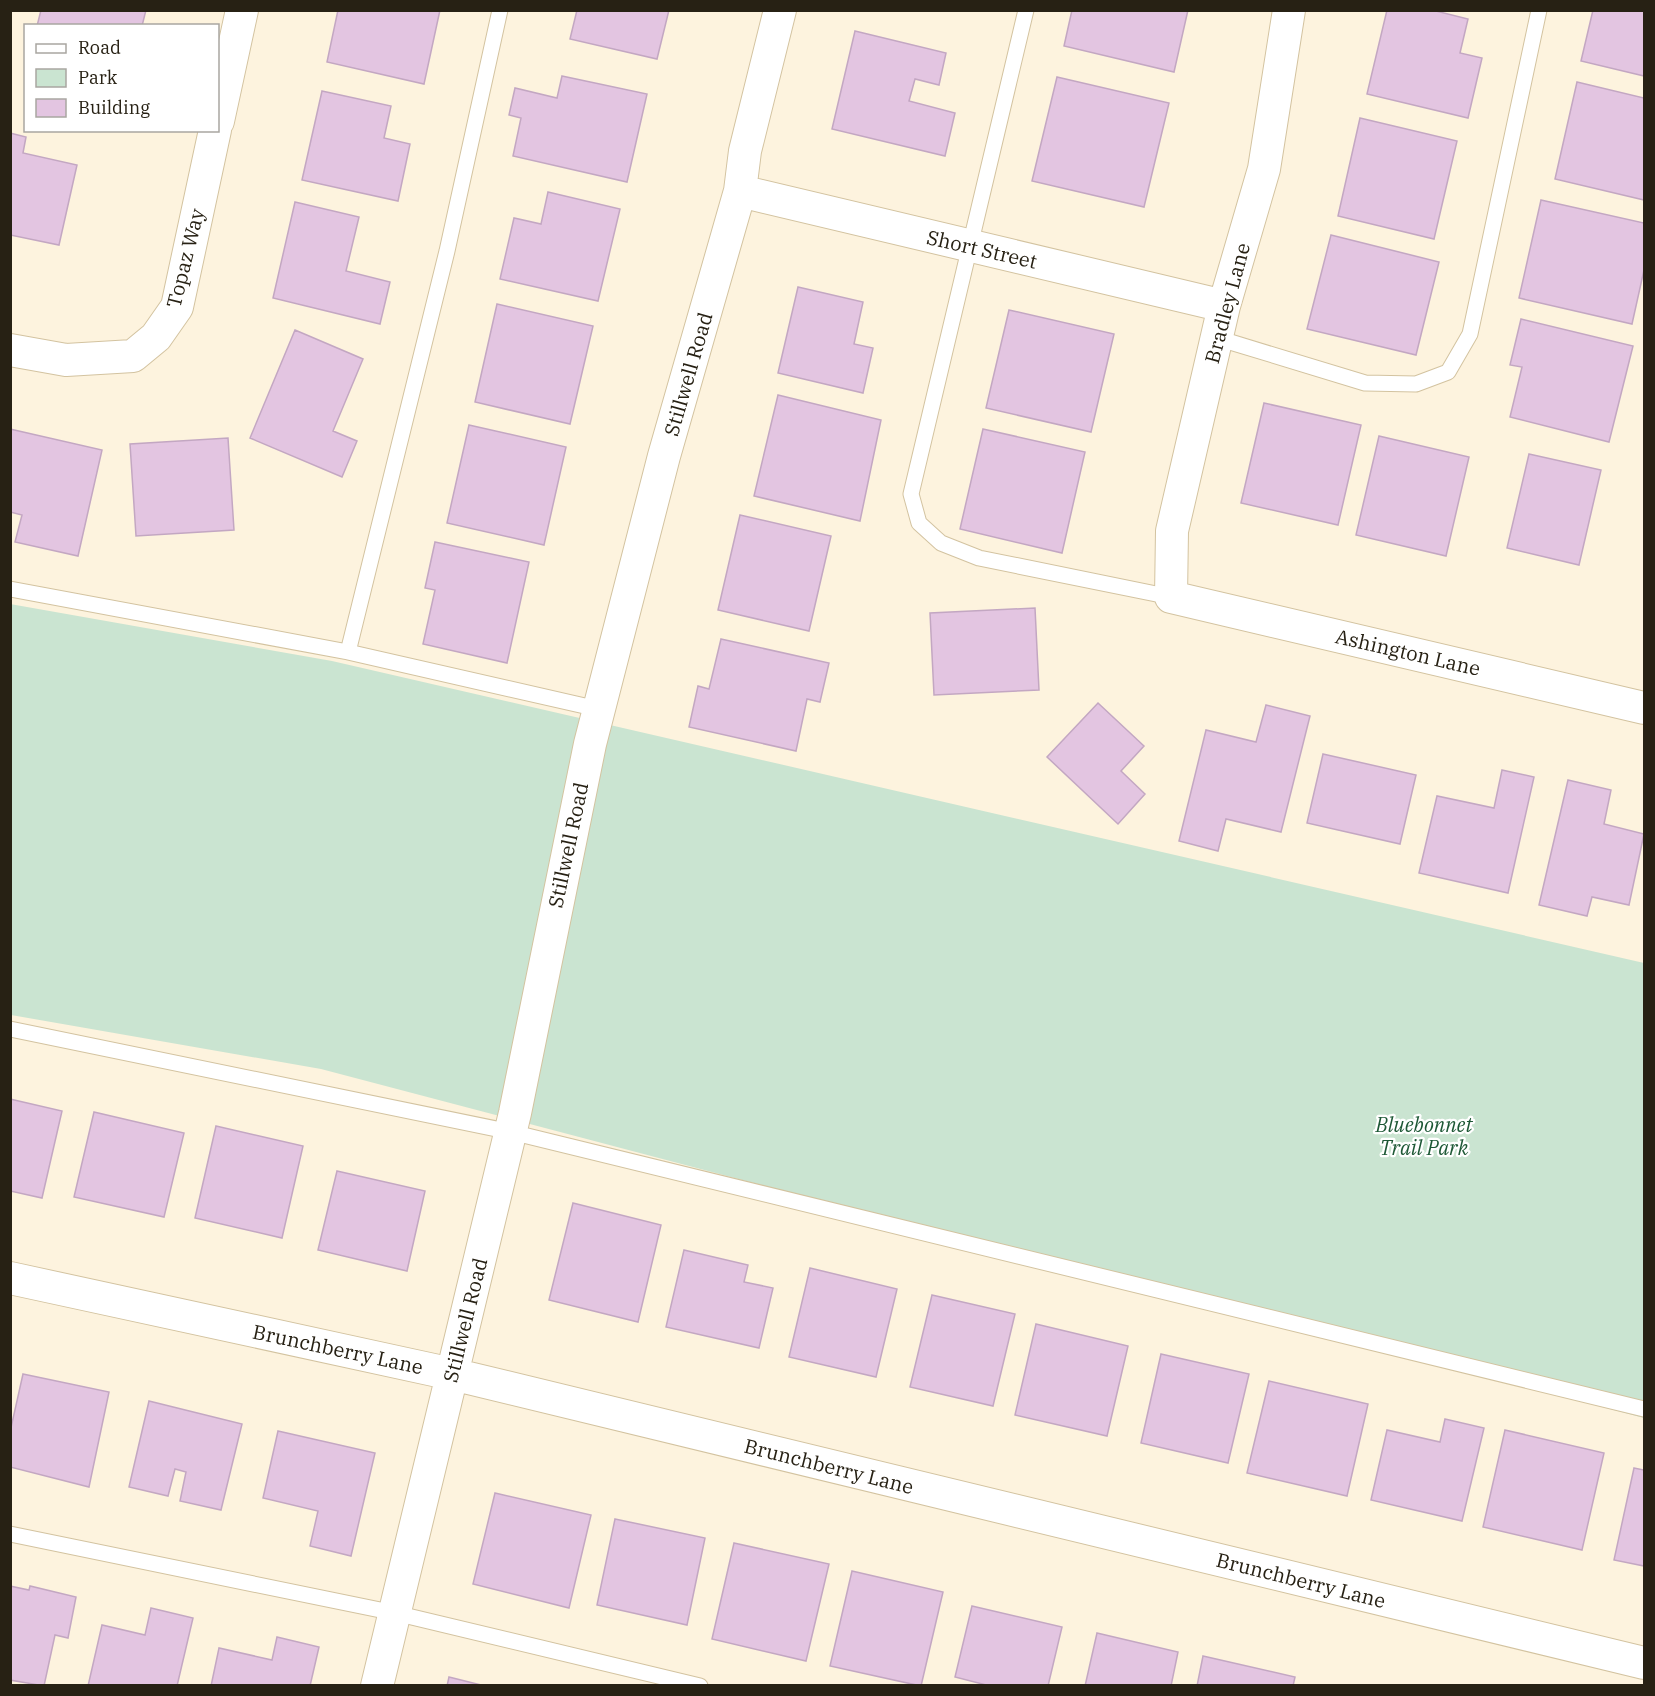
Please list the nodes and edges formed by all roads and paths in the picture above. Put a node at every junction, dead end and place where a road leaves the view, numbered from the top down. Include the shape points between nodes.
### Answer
1 (242, 10) edge
2 (500, 10) edge
3 (780, 10) edge
4 (1026, 10) edge
5 (1289, 10) edge
6 (1539, 10) edge
7 (219, 116) edge
8 (215, 132) edge
9 (740, 191) junction
10 (971, 246) junction
11 (1224, 306) junction
12 (1216, 338) junction
13 (10, 350) edge
14 (10, 589) edge
15 (1171, 597) junction
16 (348, 652) junction
17 (1644, 708) edge
18 (598, 709) junction
19 (10, 1029) edge
20 (511, 1132) junction
21 (10, 1278) edge
22 (452, 1374) junction
23 (1644, 1409) edge
24 (10, 1534) edge
25 (395, 1613) junction
26 (1644, 1663) edge
27 (377, 1686) edge
28 (700, 1686) edge

1 - 7 street
2 - 16 lane via 447,251
3 - 9 street, Stillwell Road via 745,151
4 - 10 lane
5 - 11 street, Bradley Lane via 1264,169
6 - 12 lane via 1470,334 1448,372 1416,384 1365,383
8 - 13 street, Topaz Way via 177,307 156,337 133,356 66,360
9 - 10 street, Short Street
9 - 18 street, Stillwell Road via 664,456
10 - 11 street, Short Street
10 - 15 lane via 911,494 919,523 940,543 980,558
11 - 12 street, Bradley Lane
12 - 15 street, Bradley Lane via 1172,531
14 - 16 lane
15 - 17 street, Ashington Lane
16 - 18 lane
18 - 20 street, Stillwell Road
19 - 20 lane
20 - 22 street, Stillwell Road
20 - 23 lane
21 - 22 street, Brunchberry Lane
22 - 25 street, Stillwell Road
22 - 26 street, Brunchberry Lane
24 - 25 lane
25 - 27 street, Stillwell Road
25 - 28 lane

